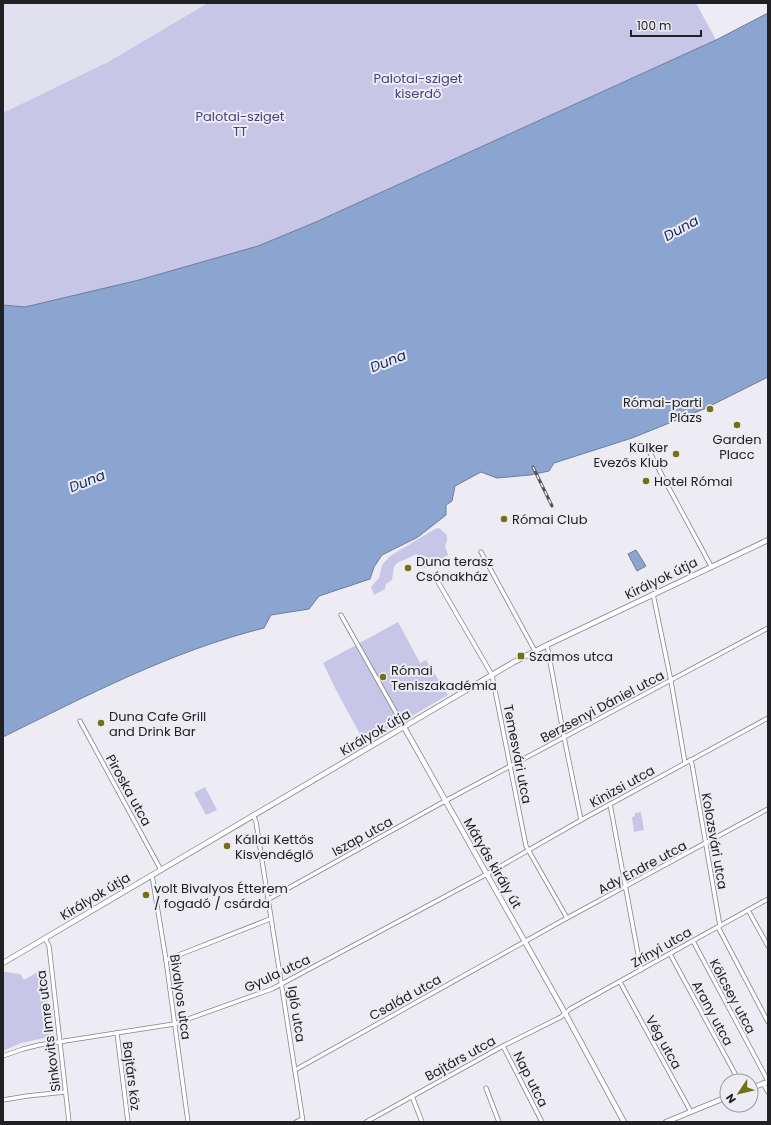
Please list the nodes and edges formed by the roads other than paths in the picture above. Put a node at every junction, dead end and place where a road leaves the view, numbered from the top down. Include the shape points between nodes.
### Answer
1 (650, 453) dead end
2 (768, 540) edge
3 (481, 552) dead end
4 (711, 566) junction
5 (434, 575) dead end
6 (653, 594) junction
7 (342, 615) dead end
8 (768, 628) edge
9 (547, 645) junction
10 (535, 651) junction
11 (492, 675) junction
12 (671, 681) junction
13 (768, 718) edge
14 (80, 721) dead end
15 (404, 727) junction
16 (564, 737) junction
17 (690, 760) junction
18 (685, 763) junction
19 (510, 766) junction
20 (445, 801) junction
21 (610, 804) junction
22 (768, 809) edge
23 (253, 815) junction
24 (581, 820) junction
25 (705, 844) junction
26 (528, 850) junction
27 (161, 870) junction
28 (487, 874) junction
29 (152, 875) junction
30 (625, 887) junction
31 (267, 900) junction
32 (768, 900) edge
33 (748, 910) junction
34 (567, 918) junction
35 (270, 919) junction
36 (719, 927) junction
37 (45, 938) junction
38 (692, 941) junction
39 (525, 942) junction
40 (768, 946) edge
41 (670, 954) junction
42 (166, 960) junction
43 (3, 963) edge
44 (641, 970) junction
45 (620, 982) junction
46 (282, 984) junction
47 (565, 1013) junction
48 (768, 1022) edge
49 (174, 1024) junction
50 (117, 1033) junction
51 (59, 1042) junction
52 (503, 1046) junction
53 (3, 1056) edge
54 (295, 1070) junction
55 (735, 1073) edge
56 (766, 1082) edge
57 (486, 1088) dead end
58 (65, 1092) junction
59 (768, 1092) edge
60 (412, 1096) junction
61 (3, 1100) edge
62 (719, 1100) edge
63 (690, 1112) junction
64 (303, 1121) edge
65 (69, 1122) edge
66 (128, 1122) edge
67 (188, 1122) edge
68 (296, 1122) edge
69 (366, 1122) edge
70 (422, 1122) edge
71 (499, 1122) edge
72 (542, 1122) edge
73 (624, 1122) edge
74 (666, 1122) edge

1 - 4 street
2 - 4 street, Királyok útja
3 - 10 street
4 - 6 street, Királyok útja
5 - 11 street, Temesvári utca
6 - 9 street, Királyok útja
6 - 12 street
7 - 15 street, Mátyás király út
8 - 12 street, Berzsenyi Dániel utca
9 - 10 street, Királyok útja
9 - 16 street
10 - 11 street, Királyok útja
11 - 15 street, Királyok útja
11 - 19 street, Temesvári utca
12 - 16 street, Berzsenyi Dániel utca
12 - 18 street
13 - 17 street, Kinizsi utca
14 - 27 street, Piroska utca
15 - 20 street, Mátyás király út
15 - 23 street, Királyok útja
16 - 19 street, Berzsenyi Dániel utca
16 - 24 street
17 - 18 street, Kinizsi utca
17 - 25 street, Kolozsvári utca
18 - 21 street, Kinizsi utca
19 - 20 street, Berzsenyi Dániel utca
19 - 26 street, Temesvári utca
20 - 28 street, Mátyás király út
20 - 31 street, Iszap utca
21 - 24 street, Kinizsi utca
21 - 30 street
22 - 25 street, Ady Endre utca
23 - 27 street, Királyok útja
23 - 31 street, Igló utca
24 - 26 street, Kinizsi utca
25 - 30 street, Ady Endre utca
25 - 36 street, Kolozsvári utca
26 - 28 street, Kinizsi utca
26 - 34 street, Temesvári utca
27 - 29 street, Királyok útja
28 - 39 street, Mátyás király út
28 - 46 street, Gyula utca
29 - 37 street, Királyok útja
29 - 42 street, Bivalyos utca
30 - 34 street, Ady Endre utca
30 - 44 street
31 - 35 street, Igló utca
32 - 33 street, Zrínyi utca
33 - 36 street, Zrínyi utca
33 - 40 street
34 - 39 street, Ady Endre utca
35 - 42 street
35 - 46 street, Igló utca
36 - 38 street, Zrínyi utca
36 - 48 street, Kolozsvári utca
37 - 43 street, Királyok útja
37 - 51 street, Sinkovits Imre utca via 49,946
38 - 41 street, Zrínyi utca
38 - 56 street, Kölcsey utca
39 - 47 street, Mátyás király út
39 - 54 street, Család utca
41 - 44 street, Zrínyi utca
41 - 55 street, Arany utca
42 - 49 street, Bivalyos utca
44 - 45 street, Zrínyi utca
45 - 47 street, Zrínyi utca
45 - 63 street, Vég utca
46 - 49 street, Gyula utca
46 - 54 street, Igló utca
47 - 52 street, Bajtárs utca
47 - 73 street, Mátyás király út
49 - 50 street, Gyula utca
49 - 67 street, Bivalyos utca
50 - 51 street, Gyula utca
50 - 66 street, Bajtárs köz
51 - 53 street, Gyula utca via 32,1046
51 - 58 street, Sinkovits Imre utca
52 - 60 street, Bajtárs utca
52 - 72 street, Nap utca
54 - 64 street, Igló utca
56 - 59 street, Kölcsey utca
57 - 71 street
58 - 61 street
58 - 65 street, Sinkovits Imre utca
60 - 69 street, Bajtárs utca
60 - 70 street
62 - 63 street
63 - 74 street
64 - 68 street

